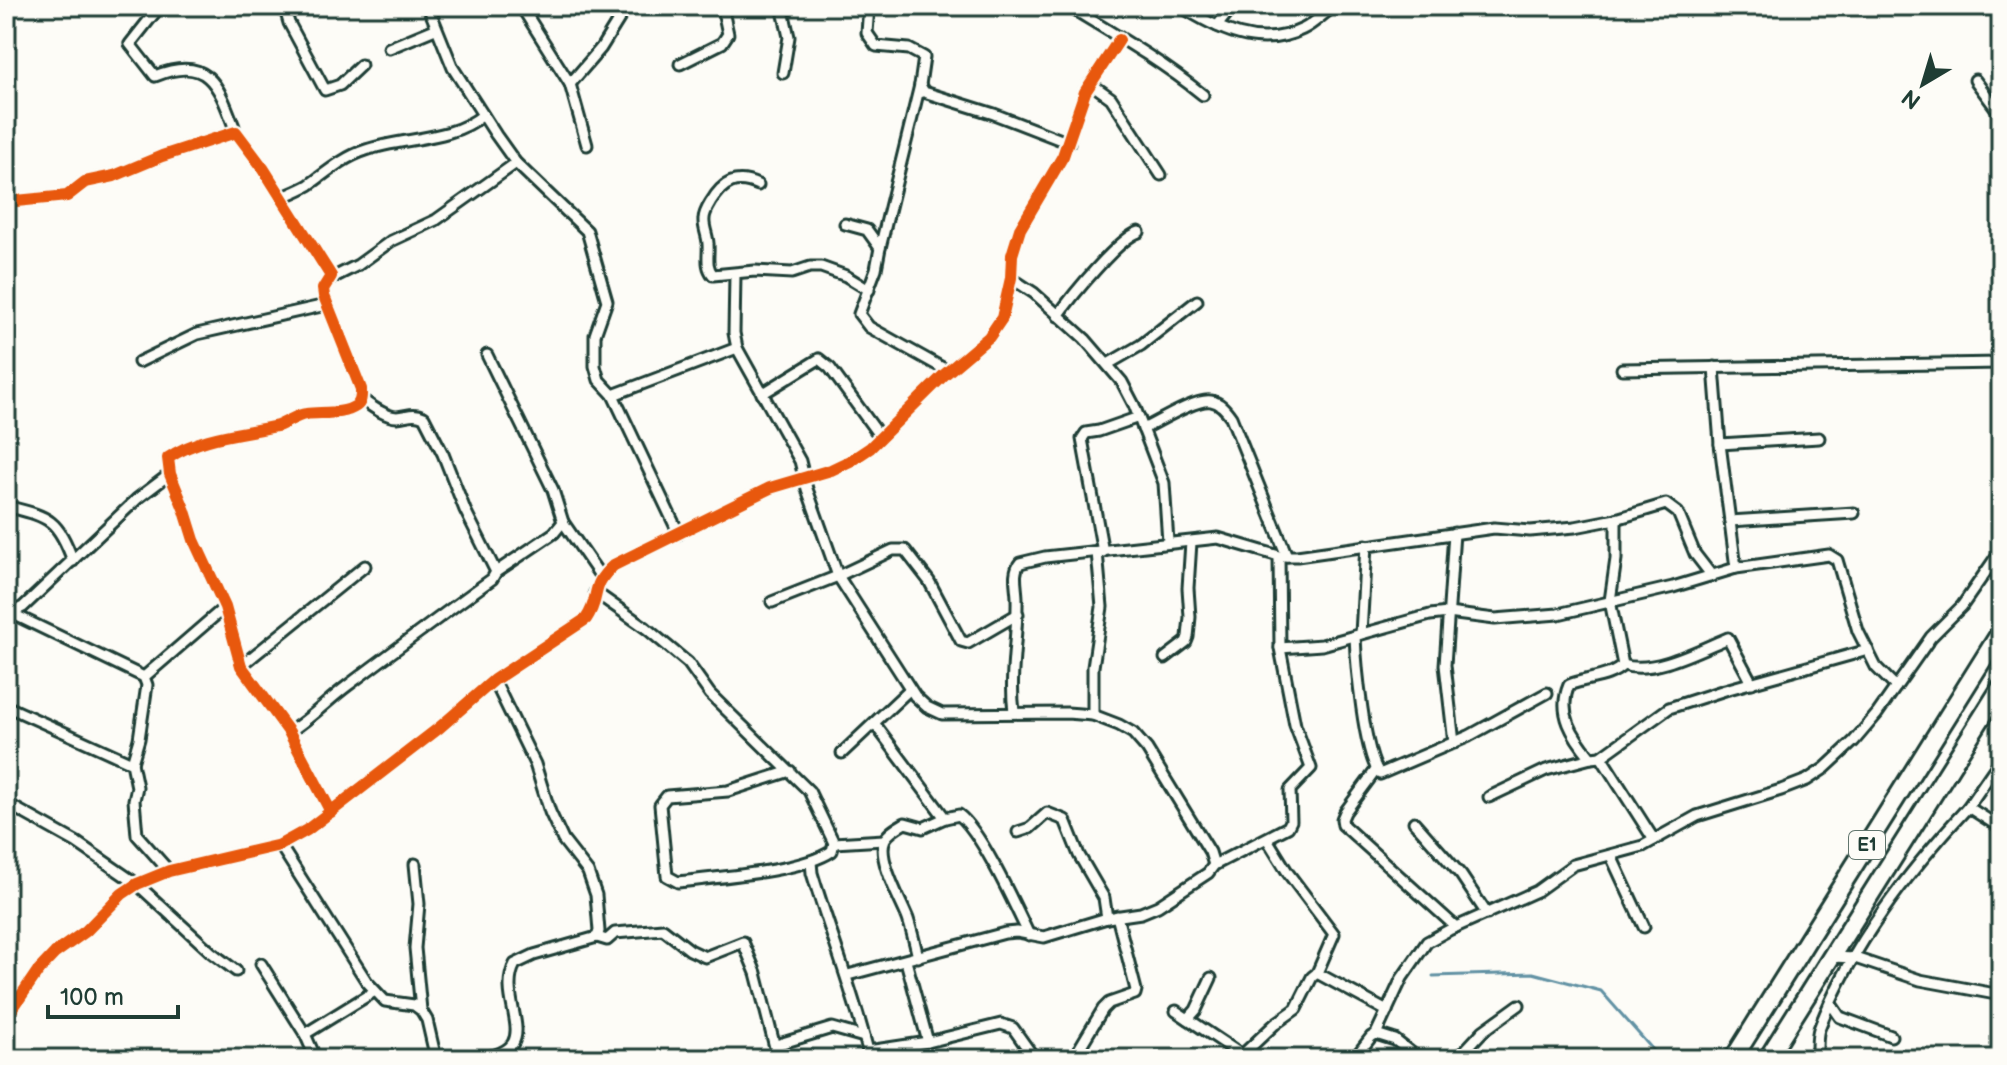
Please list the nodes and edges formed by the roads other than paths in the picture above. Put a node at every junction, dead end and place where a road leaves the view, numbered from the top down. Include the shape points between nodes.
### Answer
1 (160, 6) edge
2 (284, 6) edge
3 (428, 6) edge
4 (521, 6) edge
5 (627, 6) edge
6 (722, 6) edge
7 (782, 6) edge
8 (869, 6) edge
9 (1068, 6) edge
10 (1180, 6) edge
11 (1233, 6) edge
12 (1334, 6) edge
13 (1217, 26) junction
14 (435, 29) junction
15 (1119, 40) junction
16 (389, 48) dead end
17 (680, 64) dead end
18 (361, 65) dead end
19 (783, 73) dead end
20 (1975, 80) dead end
21 (1090, 83) junction
22 (570, 84) junction
23 (920, 85) junction
24 (1203, 95) dead end
25 (483, 115) junction
26 (2001, 115) edge
27 (236, 132) junction
28 (1069, 143) junction
29 (587, 145) dead end
30 (516, 163) junction
31 (1161, 175) dead end
32 (758, 185) dead end
33 (281, 198) junction
34 (6, 202) edge
35 (845, 224) dead end
36 (1139, 232) dead end
37 (880, 248) junction
38 (735, 274) junction
39 (1011, 278) junction
40 (330, 279) junction
41 (869, 290) junction
42 (1197, 301) dead end
43 (326, 305) junction
44 (1058, 316) junction
45 (737, 348) junction
46 (487, 355) dead end
47 (139, 362) dead end
48 (2001, 363) edge
49 (1108, 364) junction
50 (1714, 367) junction
51 (1622, 369) dead end
52 (948, 371) junction
53 (762, 394) junction
54 (613, 395) junction
55 (360, 398) junction
56 (1139, 417) junction
57 (1143, 429) junction
58 (881, 438) junction
59 (1819, 438) dead end
60 (1720, 444) junction
61 (170, 474) junction
62 (804, 477) junction
63 (6, 506) edge
64 (1854, 513) dead end
65 (1616, 519) junction
66 (1730, 521) junction
67 (563, 522) junction
68 (1454, 533) junction
69 (679, 534) junction
70 (1168, 542) junction
71 (1191, 542) junction
72 (1366, 545) junction
73 (2001, 550) edge
74 (1100, 552) junction
75 (1283, 556) junction
76 (73, 561) junction
77 (365, 566) dead end
78 (1736, 568) junction
79 (496, 572) junction
80 (838, 576) junction
81 (1712, 576) junction
82 (601, 577) junction
83 (595, 592) junction
84 (1610, 601) junction
85 (772, 602) dead end
86 (225, 607) junction
87 (1448, 613) junction
88 (1018, 614) junction
89 (8, 616) edge
90 (2001, 631) edge
91 (1358, 635) junction
92 (1280, 648) junction
93 (1868, 650) junction
94 (1165, 658) dead end
95 (1623, 665) junction
96 (241, 666) junction
97 (144, 677) junction
98 (494, 680) junction
99 (1752, 683) junction
100 (1896, 687) junction
101 (2001, 687) edge
102 (910, 689) junction
103 (1547, 693) dead end
104 (6, 706) edge
105 (1014, 712) junction
106 (1093, 715) junction
107 (874, 723) junction
108 (289, 732) junction
109 (1454, 743) junction
110 (842, 753) dead end
111 (1596, 757) junction
112 (2001, 759) edge
113 (132, 763) junction
114 (1376, 770) junction
115 (790, 771) junction
116 (1489, 797) dead end
117 (6, 803) edge
118 (1968, 807) junction
119 (331, 812) junction
120 (945, 818) junction
121 (1414, 822) dead end
122 (2001, 828) edge
123 (1018, 832) dead end
124 (1267, 839) junction
125 (884, 840) junction
126 (1654, 840) junction
127 (834, 843) junction
128 (280, 845) junction
129 (1611, 856) junction
130 (811, 862) junction
131 (415, 864) dead end
132 (1214, 865) junction
133 (169, 871) junction
134 (137, 884) junction
135 (1487, 914) junction
136 (1112, 917) junction
137 (1456, 927) junction
138 (1644, 927) dead end
139 (1029, 935) junction
140 (597, 937) junction
141 (918, 957) junction
142 (1832, 957) junction
143 (1855, 958) junction
144 (906, 961) junction
145 (261, 964) dead end
146 (236, 971) dead end
147 (1317, 973) junction
148 (848, 975) junction
149 (1211, 978) dead end
150 (375, 991) junction
151 (2001, 995) edge
152 (1831, 1004) junction
153 (1519, 1005) dead end
154 (421, 1010) junction
155 (1176, 1011) dead end
156 (1387, 1011) junction
157 (6, 1018) edge
158 (1188, 1019) junction
159 (305, 1034) junction
160 (1376, 1034) junction
161 (1891, 1036) dead end
162 (864, 1037) junction
163 (928, 1042) junction
164 (776, 1045) junction
165 (869, 1055) edge
166 (1243, 1058) edge
167 (316, 1059) edge
168 (436, 1059) edge
169 (465, 1059) edge
170 (482, 1059) edge
171 (778, 1059) edge
172 (1035, 1059) edge
173 (1073, 1059) edge
174 (1354, 1059) edge
175 (1419, 1059) edge
176 (1457, 1059) edge
177 (1733, 1059) edge
178 (1767, 1059) edge
179 (1816, 1059) edge

1 - 27 street via 130,44 155,76 189,67 206,73
2 - 18 street via 325,90 340,85
3 - 14 street
4 - 22 street
5 - 22 street
6 - 17 street via 728,34 722,43
7 - 19 street via 789,37
8 - 23 street via 867,33 876,46 909,49 924,57
9 - 15 street
10 - 13 street
11 - 13 street
12 - 13 street via 1306,28 1287,35 1258,38
14 - 16 street
14 - 25 street
15 - 21 street
15 - 24 street
20 - 26 street
21 - 28 street
21 - 31 street via 1111,98
22 - 29 street
23 - 28 street via 932,96
23 - 37 street
25 - 30 street
25 - 33 street via 454,132 364,150
27 - 33 street
27 - 34 street via 85,182 67,196
28 - 39 street via 1020,229
30 - 40 street via 436,220
30 - 54 street via 587,231 607,301 595,335 595,366
32 - 38 street via 728,182 705,212 708,268 717,276
33 - 40 street
35 - 37 street via 867,230
36 - 44 street via 1118,247
37 - 41 street
38 - 41 street via 821,267
38 - 45 street
39 - 44 street
39 - 52 street via 997,329
40 - 43 street via 323,289
41 - 52 street via 860,305 861,320
42 - 49 street
43 - 47 street via 197,334
43 - 55 street via 361,389
44 - 49 street
45 - 53 street
45 - 54 street
46 - 67 street via 553,490
48 - 50 street
49 - 56 street
50 - 51 street
50 - 60 street
52 - 58 street
53 - 58 street via 819,359
53 - 62 street
54 - 69 street
55 - 61 street via 350,408 302,414 280,425 177,451 168,458
55 - 79 street via 385,414 424,417
56 - 57 street
56 - 74 street via 1086,433 1082,439
57 - 70 street via 1164,483
57 - 75 street via 1201,400 1224,408
58 - 62 street via 852,460
59 - 60 street
60 - 66 street
61 - 76 street
61 - 86 street
62 - 69 street via 770,488
62 - 80 street
63 - 76 street via 46,517 65,540
64 - 66 street
65 - 68 street via 1548,530
65 - 81 street via 1656,505 1673,508
65 - 84 street
66 - 78 street
67 - 79 street
67 - 82 street
68 - 72 street
68 - 87 street
69 - 82 street via 614,565
70 - 71 street
70 - 74 street
71 - 75 street via 1218,538
71 - 94 street via 1188,637
72 - 75 street
72 - 91 street
73 - 100 street
74 - 88 street via 1020,563 1015,570
74 - 106 street via 1102,607
75 - 92 street
76 - 89 street
77 - 96 street
78 - 81 street
78 - 93 street via 1833,556
79 - 108 street
80 - 85 street
80 - 88 street via 893,550 905,550 964,643
80 - 102 street
81 - 84 street
82 - 83 street
83 - 98 street via 586,619
83 - 115 street via 688,663 710,694
84 - 87 street via 1526,618
84 - 95 street
86 - 96 street
86 - 97 street
87 - 91 street
87 - 109 street via 1445,665
88 - 105 street via 1012,659
89 - 97 street
90 - 177 highway, E1
91 - 92 street
91 - 114 street via 1356,672
92 - 124 street via 1295,725 1311,768 1290,790 1290,824
93 - 99 street
93 - 100 street
95 - 99 street via 1634,669 1672,661 1728,638
95 - 111 street via 1569,685 1563,698 1569,727
96 - 108 street
97 - 113 street via 147,685
98 - 119 street
98 - 140 street via 535,764 563,840 588,872 596,895
99 - 111 street via 1669,708
100 - 126 street via 1854,741 1807,780 1697,816
101 - 142 highway, E1
102 - 105 street via 942,714
102 - 107 street
103 - 109 street
104 - 113 street
105 - 106 street
106 - 132 street via 1133,733 1147,749
107 - 110 street
107 - 120 street
108 - 119 street
109 - 114 street via 1380,774
111 - 116 street via 1546,770
111 - 126 street
112 - 118 street
113 - 133 street via 137,835
114 - 137 street via 1345,812 1343,825
115 - 127 street via 809,791
115 - 130 street via 728,791 663,799 667,876 678,882
117 - 134 street
118 - 122 street
118 - 143 street via 1881,911
119 - 128 street
120 - 125 street via 923,828 905,823
120 - 139 street via 959,815 968,824
121 - 135 street
123 - 136 street via 1047,813 1065,820
124 - 132 street
124 - 147 street via 1334,934
125 - 127 street
125 - 141 street via 887,866
126 - 129 street
127 - 130 street via 832,851
128 - 133 street
128 - 150 street
129 - 135 street via 1573,865 1537,891
129 - 138 street
130 - 148 street
131 - 154 street
132 - 136 street via 1158,906
133 - 134 street
134 - 146 street
134 - 157 street via 55,953
135 - 137 street
136 - 139 street via 1044,937
136 - 173 street via 1135,994 1103,1009
137 - 156 street via 1427,942
139 - 141 street via 1005,933
140 - 164 street via 663,929 705,957 743,942
140 - 170 street via 515,964 510,982 517,1033 510,1047
141 - 144 street
142 - 143 street
142 - 178 highway, E1
143 - 151 street via 1920,980
143 - 152 street
144 - 148 street
144 - 163 street
145 - 159 street
147 - 156 street
147 - 166 street via 1296,1009
148 - 162 street
149 - 158 street
150 - 154 street via 385,1001
150 - 159 street
152 - 161 street via 1838,1016
152 - 179 street via 1819,1030
153 - 176 street via 1483,1031
154 - 168 street
155 - 158 street
156 - 160 street
158 - 166 street
159 - 167 street
160 - 174 street
160 - 175 street via 1395,1040
162 - 164 street via 832,1028
162 - 165 street
163 - 165 street
163 - 172 street via 1001,1024 1013,1028
164 - 171 street
169 - 170 street

